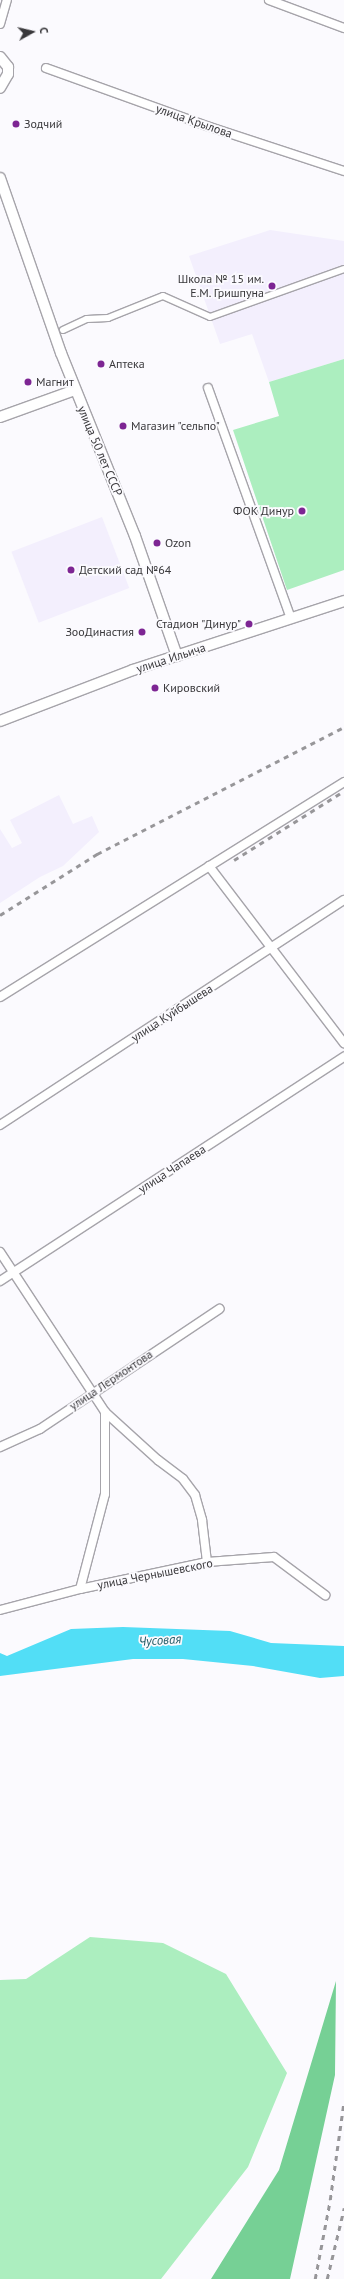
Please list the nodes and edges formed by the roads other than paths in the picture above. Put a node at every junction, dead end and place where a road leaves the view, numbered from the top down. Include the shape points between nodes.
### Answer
1 (7, 0) edge
2 (269, 0) edge
3 (0, 24) edge
4 (344, 28) edge
5 (0, 57) edge
6 (46, 68) dead end
7 (0, 88) edge
8 (344, 171) edge
9 (0, 178) edge
10 (344, 269) edge
11 (63, 330) dead end
12 (208, 388) dead end
13 (75, 390) junction
14 (0, 417) edge
15 (344, 601) edge
16 (291, 618) junction
17 (177, 656) junction
18 (0, 721) edge
19 (344, 782) edge
20 (209, 866) junction
21 (344, 900) edge
22 (272, 948) junction
23 (0, 997) edge
24 (344, 1043) edge
25 (344, 1056) edge
26 (0, 1125) edge
27 (0, 1252) edge
28 (14, 1273) junction
29 (0, 1281) edge
30 (220, 1309) dead end
31 (91, 1393) junction
32 (105, 1412) junction
33 (0, 1447) edge
34 (207, 1562) junction
35 (80, 1589) junction
36 (325, 1595) dead end
37 (0, 1610) edge

1 - 3 street
2 - 4 street
5 - 7 street via 8,67 8,74
6 - 8 street, улица Крылова via 210,127
9 - 13 street, улица 50 лет СССР
10 - 11 street via 210,317 163,296 108,318 87,319
12 - 16 street
13 - 14 street
13 - 17 street, улица 50 лет СССР via 135,536
15 - 16 street, улица Ильича
16 - 17 street, улица Ильича
17 - 18 street, улица Ильича
19 - 20 street
20 - 22 street
20 - 23 street
21 - 22 street, улица Куйбышева
22 - 24 street
22 - 26 street, улица Куйбышева
25 - 28 street, улица Чапаева
27 - 28 street
28 - 29 street, улица Чапаева
28 - 31 street
30 - 31 street, улица Лермонтова
31 - 32 street
31 - 33 street, улица Лермонтова via 40,1429
32 - 34 street via 158,1460 184,1479 195,1495
32 - 35 street via 105,1494
34 - 35 street, улица Чернышевского
34 - 36 street, улица Чернышевского via 274,1558
35 - 37 street, улица Чернышевского

